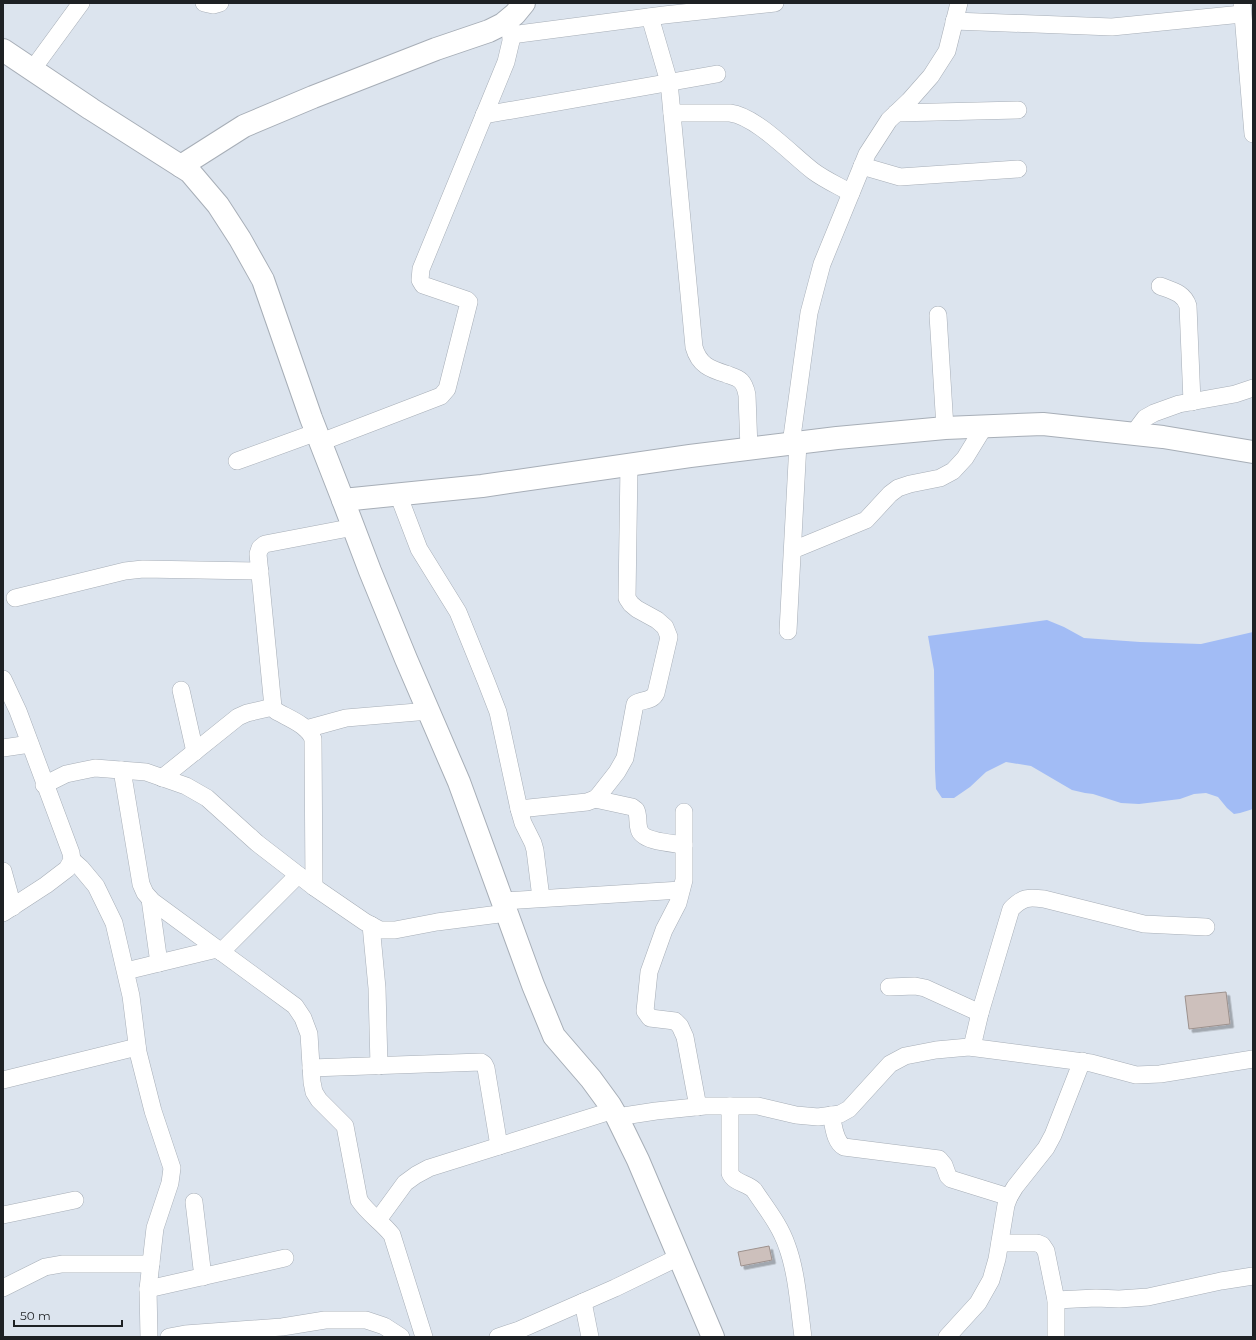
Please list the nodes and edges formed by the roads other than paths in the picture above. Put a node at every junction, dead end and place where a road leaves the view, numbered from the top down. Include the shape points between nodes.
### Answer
1 (81, 3) edge
2 (204, 3) edge
3 (220, 3) edge
4 (775, 3) edge
5 (959, 3) edge
6 (650, 17) junction
7 (515, 19) edge
8 (1245, 19) edge
9 (954, 20) junction
10 (3, 50) edge
11 (32, 70) junction
12 (717, 74) dead end
13 (669, 82) junction
14 (1018, 110) dead end
15 (672, 113) junction
16 (896, 113) junction
17 (484, 115) junction
18 (1253, 134) edge
19 (181, 166) junction
20 (862, 166) junction
21 (1018, 169) dead end
22 (841, 187) junction
23 (1160, 286) dead end
24 (938, 315) dead end
25 (1253, 388) edge
26 (1192, 402) junction
27 (984, 427) junction
28 (945, 428) junction
29 (1133, 434) junction
30 (319, 437) junction
31 (795, 443) junction
32 (749, 449) junction
33 (1253, 452) edge
34 (238, 461) dead end
35 (629, 465) junction
36 (398, 494) junction
37 (343, 500) junction
38 (354, 527) junction
39 (793, 550) junction
40 (260, 571) junction
41 (15, 598) dead end
42 (788, 631) dead end
43 (3, 679) edge
44 (181, 690) dead end
45 (273, 707) junction
46 (429, 711) junction
47 (306, 729) junction
48 (30, 744) junction
49 (3, 748) edge
50 (195, 752) junction
51 (122, 770) junction
52 (162, 778) junction
53 (44, 785) junction
54 (595, 799) junction
55 (519, 809) junction
56 (684, 812) dead end
57 (684, 846) junction
58 (72, 860) junction
59 (3, 871) edge
60 (298, 875) junction
61 (314, 888) junction
62 (681, 890) junction
63 (541, 898) junction
64 (150, 899) junction
65 (505, 907) junction
66 (8, 910) edge
67 (371, 925) junction
68 (1206, 927) dead end
69 (219, 950) junction
70 (159, 963) junction
71 (126, 971) junction
72 (889, 987) dead end
73 (980, 1014) junction
74 (137, 1047) junction
75 (972, 1047) junction
76 (1253, 1059) edge
77 (1082, 1061) junction
78 (379, 1066) junction
79 (311, 1068) junction
80 (3, 1080) edge
81 (730, 1106) junction
82 (698, 1107) junction
83 (615, 1114) junction
84 (831, 1115) junction
85 (499, 1146) junction
86 (1009, 1196) junction
87 (75, 1200) dead end
88 (194, 1202) dead end
89 (3, 1215) edge
90 (378, 1220) junction
91 (1000, 1243) junction
92 (678, 1257) junction
93 (285, 1258) dead end
94 (151, 1264) junction
95 (1253, 1276) edge
96 (203, 1277) junction
97 (3, 1288) edge
98 (148, 1289) junction
99 (1056, 1300) junction
100 (583, 1302) junction
101 (149, 1337) edge
102 (169, 1337) edge
103 (401, 1337) edge
104 (424, 1337) edge
105 (498, 1337) edge
106 (590, 1337) edge
107 (714, 1337) edge
108 (803, 1337) edge
109 (947, 1337) edge
110 (1056, 1337) edge

1 - 11 street
2 - 3 street
4 - 6 street
5 - 9 street
6 - 7 street
6 - 13 street
7 - 17 street via 506,62
7 - 19 main road via 327,91 244,126
8 - 9 street via 1112,27
8 - 18 street
9 - 16 street via 947,51 931,76
10 - 11 main road
11 - 19 main road
12 - 13 street
13 - 15 street
13 - 17 street
14 - 16 street
15 - 22 street via 730,113 747,118 815,172
15 - 32 street via 694,347 698,358 715,370 742,382 747,395
16 - 20 street via 867,154
17 - 30 street via 421,269 420,280 423,285 469,302 447,390 441,396
19 - 30 main road via 199,181 218,205 263,280
20 - 21 street via 900,177
20 - 22 street
22 - 31 street via 810,314
23 - 26 street via 1182,295 1188,306
24 - 28 street
25 - 26 street
26 - 29 street via 1154,413 1145,418
27 - 28 main road
27 - 29 main road via 1043,424
27 - 39 street via 966,458 953,471 940,478 898,488 866,520
28 - 31 main road
29 - 33 main road
30 - 34 street
30 - 37 main road
31 - 32 main road
31 - 39 street
32 - 35 main road
35 - 36 main road via 482,486
35 - 54 street via 627,598 637,609 665,627 669,637 656,693 651,700 635,704 625,758
36 - 37 main road
36 - 55 street via 419,549 458,612 498,712
37 - 38 main road
38 - 40 street via 265,544 258,554
38 - 46 main road
39 - 42 street
40 - 41 street via 143,569 125,571
40 - 45 street
43 - 48 street
44 - 50 street
45 - 47 street
45 - 50 street via 238,717
46 - 47 street via 346,718
46 - 65 main road via 459,782
47 - 61 street via 313,739
48 - 49 street
48 - 53 street
50 - 52 street
51 - 52 street via 146,772
51 - 53 street via 95,768 66,774
51 - 64 street via 141,884
52 - 60 street via 186,786 207,798
53 - 58 street
54 - 55 street
54 - 57 street via 636,810 639,830 648,839
55 - 63 street via 535,850
56 - 57 street
57 - 62 street via 684,880
58 - 66 street via 67,869
58 - 71 street via 99,892 114,923
59 - 66 street
60 - 61 street
60 - 69 street
61 - 67 street
62 - 63 street
62 - 82 street via 649,972 645,1011 650,1018 675,1021 680,1026 685,1037
63 - 65 street
64 - 69 street
64 - 70 street
65 - 67 street via 395,930 380,930
65 - 83 main road via 554,1036 591,1079
67 - 78 street via 377,988
68 - 73 street via 1144,924 1044,899 1029,897 1018,901 1011,909
69 - 70 street
69 - 79 street via 295,1006 304,1018 309,1034
70 - 71 street
71 - 74 street via 132,996
72 - 73 street via 926,988
73 - 75 street
74 - 80 street
74 - 94 street via 153,1112 172,1168 170,1183 155,1228
75 - 77 street
75 - 84 street via 905,1056 890,1064 849,1109
76 - 77 street via 1160,1074 1136,1075
77 - 86 street via 1046,1148
78 - 79 street
78 - 85 street via 481,1062 486,1068
79 - 90 street via 314,1092 345,1126 359,1200
81 - 82 street
81 - 84 street via 758,1106 818,1117
81 - 108 street via 730,1173 736,1180 754,1190 780,1228 792,1264
82 - 83 street
83 - 85 street
83 - 92 main road via 638,1160
84 - 86 street via 837,1140 844,1147 939,1159 951,1179
85 - 90 street via 429,1168 416,1175 405,1184
86 - 91 street
87 - 89 street
88 - 96 street
90 - 104 street via 392,1235
91 - 99 street via 1042,1245 1046,1251
91 - 109 street via 990,1280 978,1303
92 - 100 street
92 - 107 main road
93 - 96 street
94 - 97 street via 62,1264 45,1267
94 - 98 street
95 - 99 street via 1148,1297
96 - 98 street
98 - 101 street
99 - 110 street
100 - 105 street
100 - 106 street
102 - 103 street via 282,1327 325,1320 366,1320 384,1326

